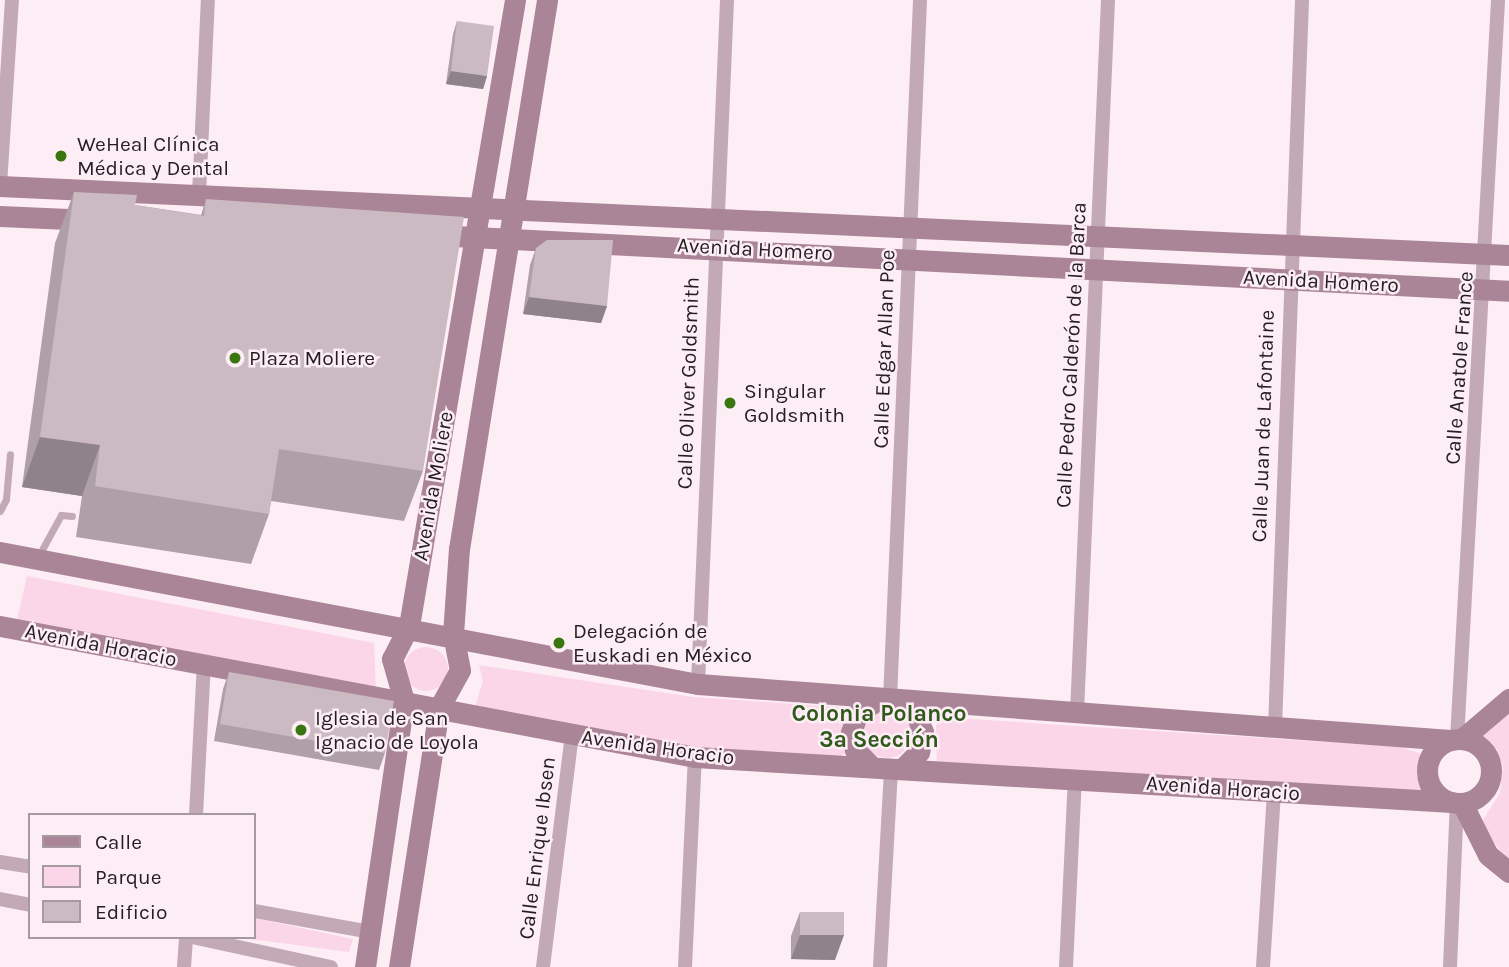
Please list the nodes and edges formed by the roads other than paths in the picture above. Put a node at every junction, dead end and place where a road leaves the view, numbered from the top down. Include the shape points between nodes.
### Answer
1 (12, 0) edge
2 (208, 0) edge
3 (514, 0) edge
4 (547, 0) edge
5 (727, 0) edge
6 (920, 0) edge
7 (1108, 0) edge
8 (1302, 0) edge
9 (1498, 0) edge
10 (0, 186) edge
11 (198, 195) junction
12 (480, 208) junction
13 (511, 209) junction
14 (0, 216) edge
15 (715, 218) junction
16 (112, 220) edge
17 (911, 228) junction
18 (419, 234) edge
19 (475, 236) junction
20 (1097, 237) junction
21 (506, 238) junction
22 (1291, 245) junction
23 (714, 247) junction
24 (1487, 254) junction
25 (1509, 255) edge
26 (909, 257) junction
27 (1095, 268) junction
28 (1289, 280) junction
29 (1485, 289) junction
30 (1509, 290) edge
31 (10, 454) dead end
32 (0, 511) edge
33 (72, 516) dead end
34 (0, 552) edge
35 (37, 559) junction
36 (0, 626) edge
37 (409, 626) junction
38 (453, 634) junction
39 (204, 664) junction
40 (698, 684) junction
41 (890, 699) junction
42 (1509, 699) edge
43 (404, 701) junction
44 (439, 708) junction
45 (1077, 713) junction
46 (1275, 727) junction
47 (572, 734) junction
48 (1457, 739) junction
49 (695, 757) junction
50 (888, 768) junction
51 (1075, 779) junction
52 (1274, 791) junction
53 (1457, 802) junction
54 (197, 813) edge
55 (0, 862) edge
56 (28, 867) edge
57 (1509, 872) edge
58 (0, 899) edge
59 (28, 905) edge
60 (256, 911) edge
61 (371, 932) junction
62 (186, 939) edge
63 (201, 939) edge
64 (184, 967) edge
65 (331, 967) edge
66 (365, 967) edge
67 (399, 967) edge
68 (543, 967) edge
69 (685, 967) edge
70 (880, 967) edge
71 (1066, 967) edge
72 (1263, 967) edge
73 (1450, 967) edge

1 - 10 street
2 - 11 street
3 - 12 street, Avenida Moliere
4 - 13 street, Avenida Moliere
5 - 15 street, Calle Oliver Goldsmith
6 - 17 street, Calle Edgar Allan Poe
7 - 20 street, Calle Pedro Calderón de la Barca
8 - 22 street, Calle Juan de Lafontaine
9 - 24 street, Calle Anatole France
10 - 11 street, Avenida Homero
11 - 12 street, Avenida Homero
12 - 13 street, Avenida Homero
12 - 19 street, Avenida Moliere
13 - 15 street, Avenida Homero
13 - 21 street, Avenida Moliere
14 - 16 street
15 - 17 street, Avenida Homero
15 - 23 street, Calle Oliver Goldsmith
17 - 20 street, Avenida Homero
17 - 26 street, Calle Edgar Allan Poe
18 - 19 street, Avenida Homero
19 - 21 street, Avenida Homero
19 - 37 street, Avenida Moliere
20 - 22 street, Avenida Homero
20 - 27 street, Calle Pedro Calderón de la Barca
21 - 23 street, Avenida Homero
21 - 38 street, Avenida Moliere via 459,549
22 - 24 street, Avenida Homero
22 - 28 street, Calle Juan de Lafontaine
23 - 26 street, Avenida Homero
23 - 40 street, Calle Oliver Goldsmith
24 - 25 street, Avenida Homero
24 - 29 street, Calle Anatole France
26 - 27 street, Avenida Homero
26 - 41 street, Calle Edgar Allan Poe
27 - 28 street, Avenida Homero
27 - 45 street, Calle Pedro Calderón de la Barca
28 - 29 street, Avenida Homero
28 - 46 street, Calle Juan de Lafontaine
29 - 30 street, Avenida Homero
29 - 48 street, Calle Anatole France
31 - 32 lane via 6,499
33 - 35 lane via 61,515
34 - 35 street
35 - 37 street
36 - 39 street, Avenida Horacio
37 - 38 street
37 - 43 street, Avenida Moliere via 392,659
38 - 40 street
38 - 44 street, Avenida Moliere via 460,656 458,678
39 - 43 street, Avenida Horacio
39 - 54 street
40 - 41 street
41 - 45 street
41 - 50 street via 915,712 923,732 919,752
41 - 50 street via 858,713 851,732 858,755
42 - 48 street
43 - 44 street, Avenida Horacio
43 - 61 street, Avenida Moliere
44 - 47 street, Avenida Horacio
44 - 67 street, Avenida Moliere
45 - 46 street
46 - 48 street
47 - 49 street, Avenida Horacio
47 - 68 street, Calle Enrique Ibsen
48 - 53 street via 1433,752 1427,776 1435,793
48 - 53 street via 1486,753 1491,771 1479,796
49 - 50 street, Avenida Horacio
49 - 69 street
50 - 51 street, Avenida Horacio
50 - 70 street
51 - 52 street, Avenida Horacio
51 - 71 street
52 - 53 street, Avenida Horacio
52 - 72 street
53 - 57 street via 1488,855
53 - 73 street
55 - 56 street
58 - 59 street
60 - 61 street
61 - 66 street, Avenida Moliere
62 - 64 street
63 - 65 street

